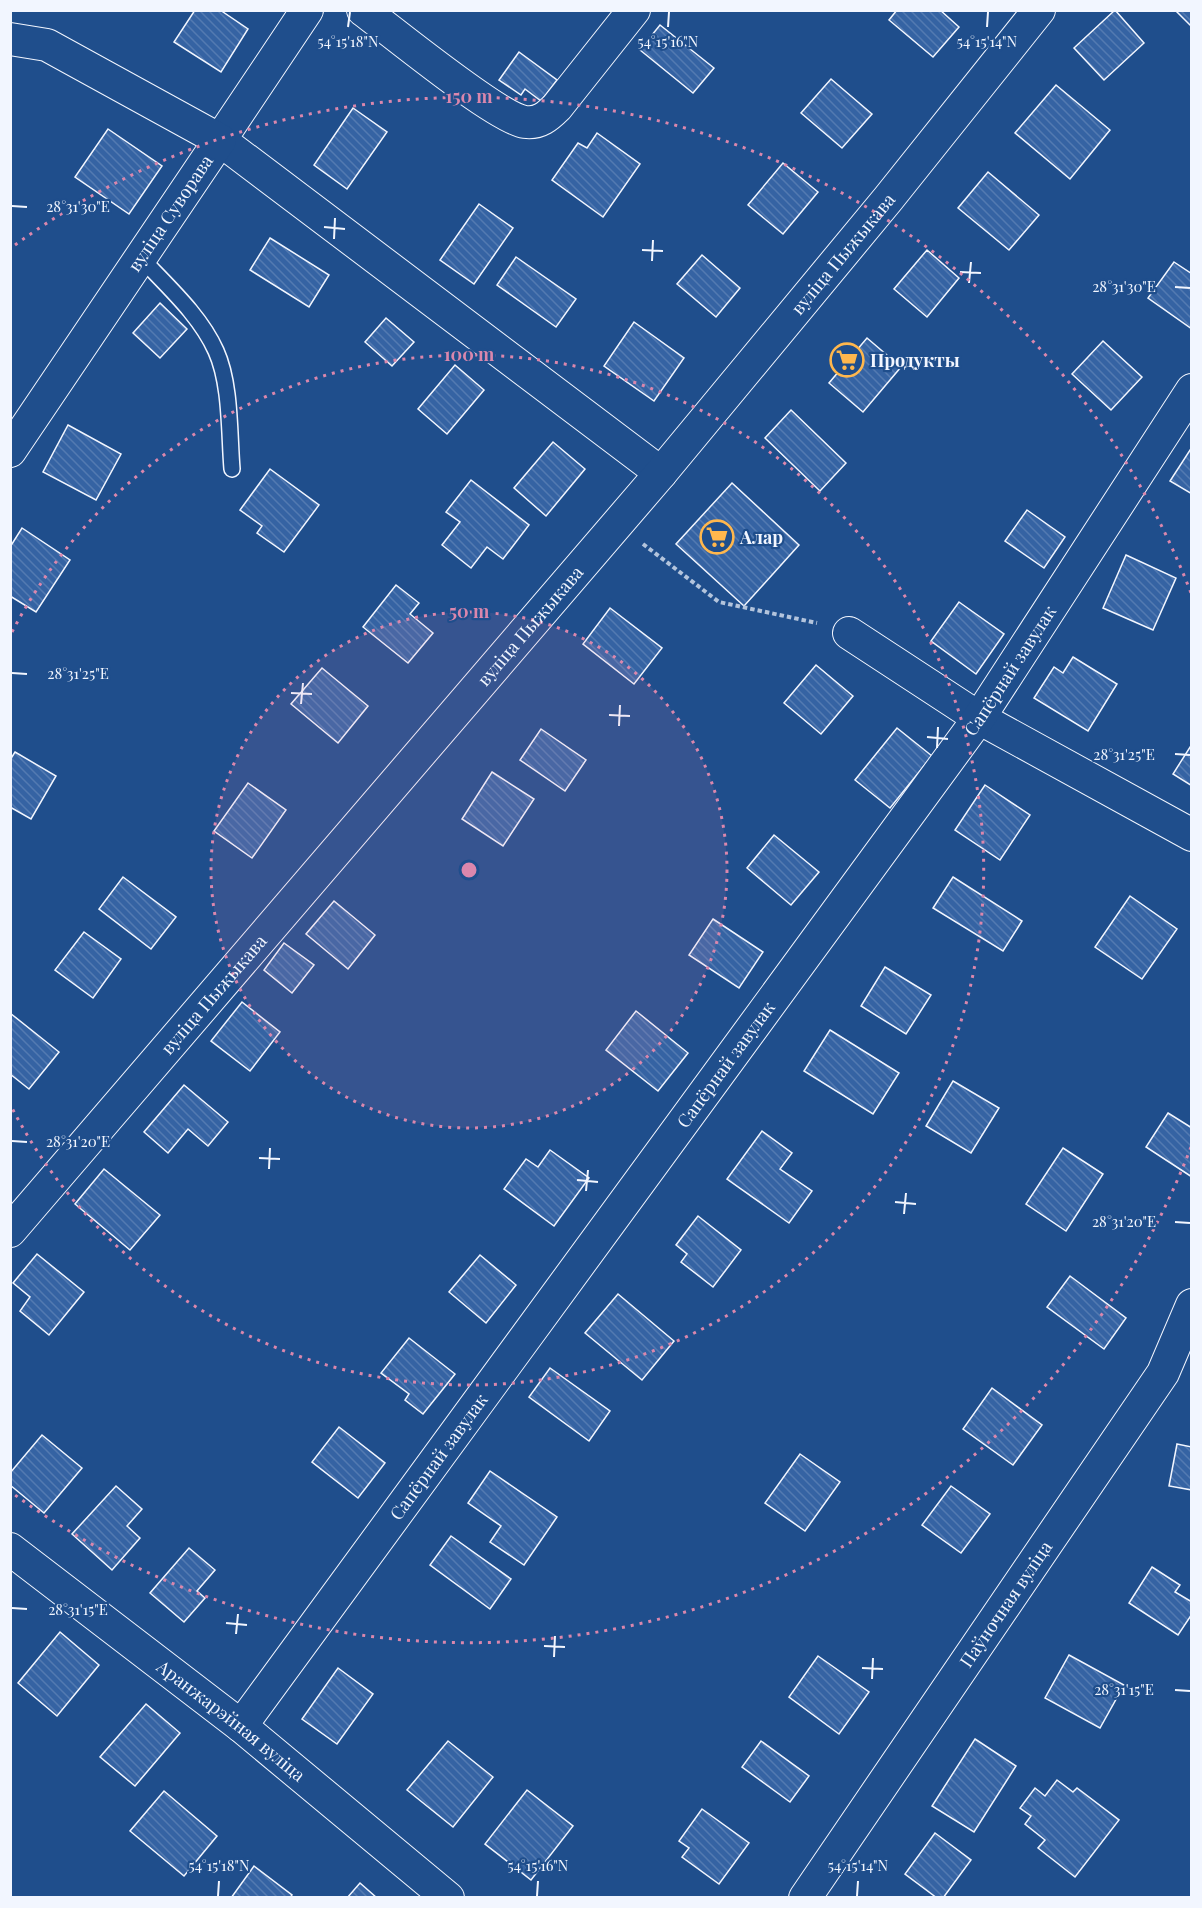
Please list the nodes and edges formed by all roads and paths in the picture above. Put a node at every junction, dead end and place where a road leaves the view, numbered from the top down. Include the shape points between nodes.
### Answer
1 (307, 10) edge
2 (363, 10) edge
3 (634, 10) edge
4 (1039, 10) edge
5 (10, 39) edge
6 (220, 140) junction
7 (141, 258) junction
8 (1191, 390) edge
9 (10, 452) edge
10 (232, 469) dead end
11 (661, 473) junction
12 (619, 522) junction
13 (849, 633) joint
14 (979, 718) junction
15 (1191, 835) edge
16 (10, 1231) edge
17 (1191, 1305) edge
18 (10, 1549) edge
19 (241, 1726) junction
20 (448, 1898) edge
21 (805, 1898) edge

1 - 6 street
2 - 3 street via 486,102 527,123 543,120 557,107
4 - 11 street, вуліца Пыжыкава
5 - 6 street, вуліца Суворава via 47,45
6 - 7 street, вуліца Суворава
6 - 11 street
7 - 9 street, вуліца Суворава
7 - 10 lane via 189,311 216,351 227,396
8 - 14 street, Сапёрнай завулак
11 - 12 street, вуліца Пыжыкава
12 - 13 path via 719,602 816,622
12 - 16 street, вуліца Пыжыкава
13 - 14 street
14 - 15 street
14 - 19 street, Сапёрнай завулак
17 - 21 street, Паўночная вуліца via 1163,1373
18 - 19 street, Аранжарэйная вуліца
19 - 20 street, Аранжарэйная вуліца

